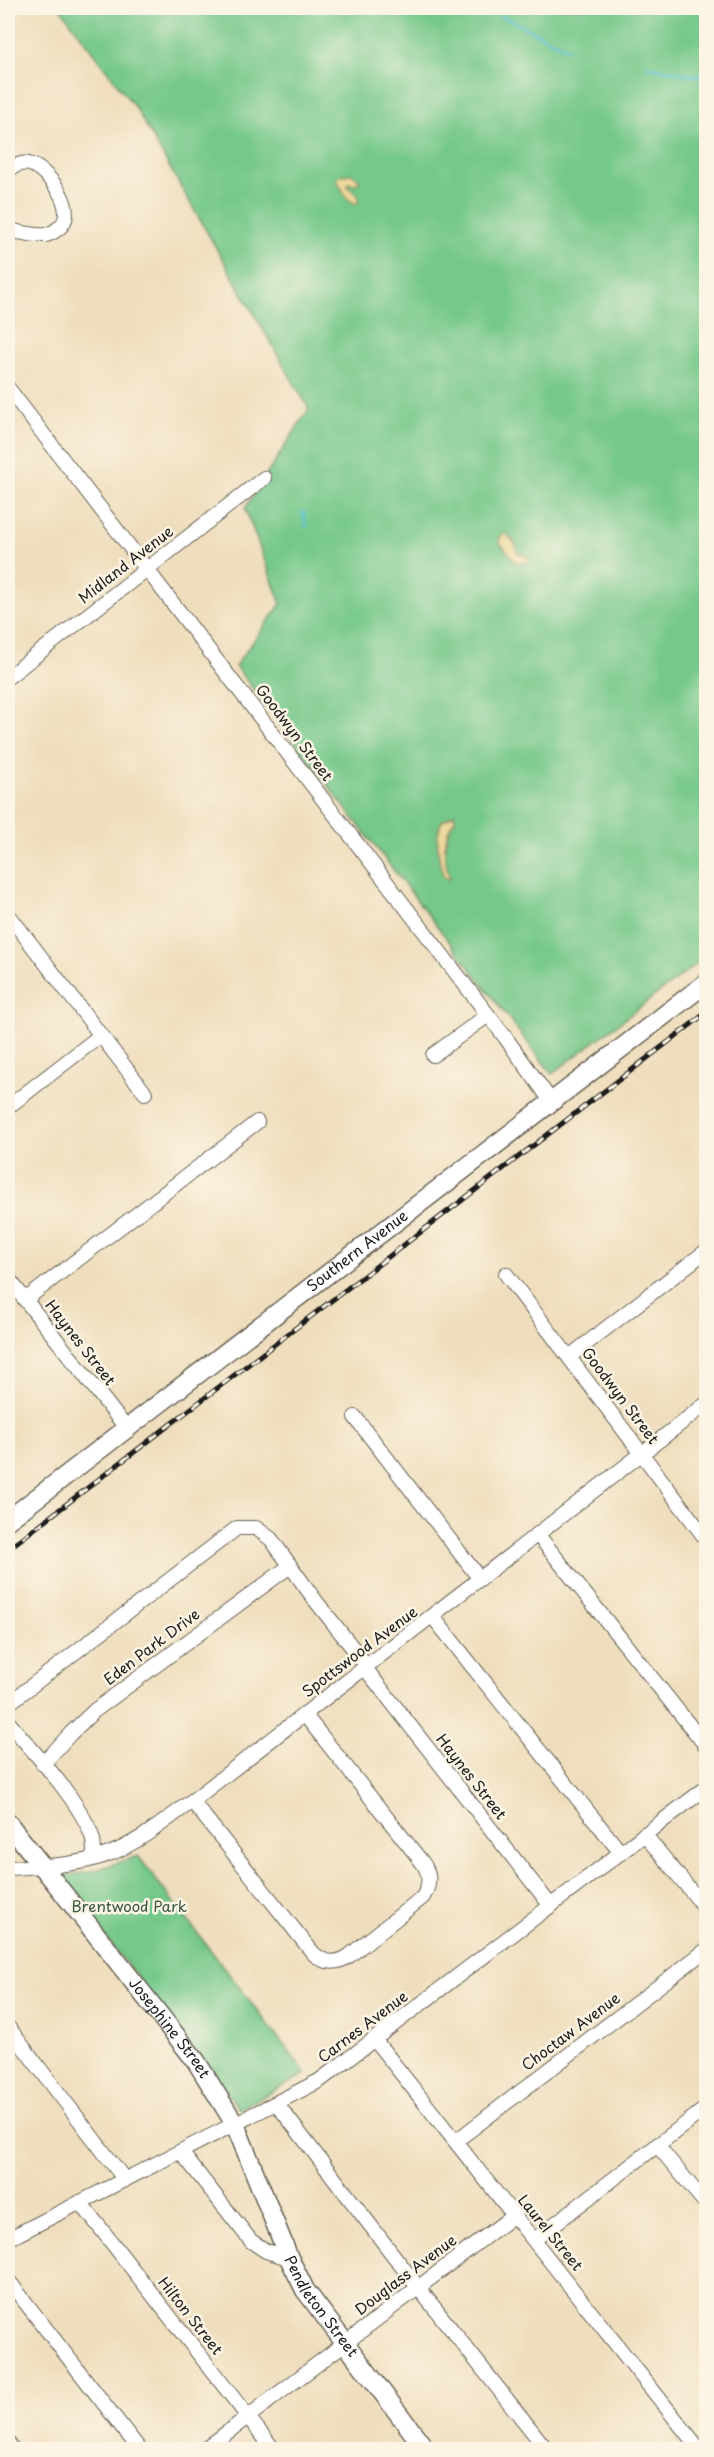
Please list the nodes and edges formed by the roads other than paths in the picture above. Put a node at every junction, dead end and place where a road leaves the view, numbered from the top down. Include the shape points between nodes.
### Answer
1 (8, 170) edge
2 (8, 230) edge
3 (8, 388) edge
4 (264, 478) dead end
5 (148, 570) junction
6 (8, 677) edge
7 (8, 914) edge
8 (704, 990) edge
9 (488, 1015) junction
10 (101, 1035) junction
11 (433, 1055) dead end
12 (146, 1093) dead end
13 (551, 1101) junction
14 (8, 1107) edge
15 (257, 1122) dead end
16 (706, 1251) edge
17 (506, 1274) dead end
18 (8, 1278) edge
19 (25, 1300) junction
20 (569, 1357) junction
21 (706, 1404) edge
22 (355, 1418) dead end
23 (127, 1430) junction
24 (643, 1454) junction
25 (8, 1520) edge
26 (538, 1535) junction
27 (706, 1539) edge
28 (290, 1566) junction
29 (480, 1579) junction
30 (433, 1617) junction
31 (366, 1667) junction
32 (8, 1704) edge
33 (304, 1714) junction
34 (8, 1722) edge
35 (706, 1746) edge
36 (44, 1764) junction
37 (706, 1788) edge
38 (192, 1801) junction
39 (8, 1823) edge
40 (644, 1834) junction
41 (621, 1853) junction
42 (94, 1858) junction
43 (40, 1865) junction
44 (8, 1868) edge
45 (551, 1906) junction
46 (706, 1909) edge
47 (706, 1950) edge
48 (8, 2026) edge
49 (374, 2039) junction
50 (277, 2104) junction
51 (706, 2108) edge
52 (235, 2124) junction
53 (456, 2141) junction
54 (657, 2145) junction
55 (182, 2152) junction
56 (125, 2180) junction
57 (80, 2202) junction
58 (706, 2204) edge
59 (514, 2215) junction
60 (8, 2238) edge
61 (535, 2239) junction
62 (289, 2258) junction
63 (8, 2280) edge
64 (417, 2286) junction
65 (344, 2343) junction
66 (248, 2416) junction
67 (8, 2443) edge
68 (13, 2450) edge
69 (140, 2450) edge
70 (204, 2450) edge
71 (274, 2450) edge
72 (426, 2450) edge
73 (547, 2450) edge
74 (700, 2450) edge

1 - 2 street via 23,164 35,166 63,197 67,210 64,223 52,233
3 - 5 street, Goodwyn Street
4 - 5 street, Midland Avenue
5 - 6 street, Midland Avenue
5 - 9 street, Goodwyn Street
7 - 10 street
8 - 13 main road, Southern Avenue
9 - 11 street
9 - 13 street, Goodwyn Street
10 - 12 street
10 - 14 street
13 - 23 main road, Southern Avenue
15 - 19 street
16 - 20 street
17 - 20 street, Goodwyn Street
18 - 19 street, Haynes Street
19 - 23 street, Haynes Street
20 - 24 street, Goodwyn Street
21 - 24 street, Spottswood Avenue
22 - 29 street
23 - 25 main road, Southern Avenue
24 - 26 street, Spottswood Avenue
24 - 27 street, Goodwyn Street
26 - 29 street, Spottswood Avenue
26 - 35 street
28 - 31 street, Haynes Street
28 - 32 street, Haynes Street via 259,1529 237,1528
28 - 36 street, Eden Park Drive via 94,1711
29 - 30 street, Spottswood Avenue
30 - 31 street, Spottswood Avenue
30 - 41 street
31 - 33 street, Spottswood Avenue
31 - 45 street, Haynes Street
33 - 38 street, Spottswood Avenue
33 - 38 street via 427,1868 429,1881 423,1897 343,1960 322,1961 313,1953
34 - 36 street
36 - 42 street via 83,1816 93,1840
37 - 40 street, Carnes Avenue
38 - 42 street, Spottswood Avenue via 141,1838
39 - 43 main road, Josephine Street
40 - 41 street, Carnes Avenue
40 - 46 street
41 - 45 street, Carnes Avenue
42 - 43 street, Spottswood Avenue
43 - 44 street, Spottswood Avenue
43 - 52 main road, Josephine Street via 196,2061
45 - 49 street, Carnes Avenue
47 - 53 street, Choctaw Avenue
48 - 56 street
49 - 50 street, Carnes Avenue via 319,2080
49 - 53 street, Laurel Street
50 - 52 street, Carnes Avenue
50 - 64 street
51 - 54 street
52 - 55 street, Carnes Avenue
52 - 62 main road, Josephine Street
53 - 59 street, Laurel Street
54 - 58 street
54 - 61 street
55 - 56 street, Carnes Avenue
55 - 62 street, Pendleton Street via 251,2241 266,2251
56 - 57 street, Carnes Avenue
57 - 60 street, Carnes Avenue
57 - 66 street, Hilton Street
59 - 61 street, Laurel Street
59 - 64 street, Douglass Avenue
61 - 74 street, Laurel Street
62 - 65 main road, Pendleton Street via 305,2290
63 - 69 street
64 - 65 street, Douglass Avenue
64 - 73 street
65 - 66 street, Douglass Avenue
65 - 72 main road, Pendleton Street
66 - 70 street, Douglass Avenue
66 - 71 street, Hilton Street
67 - 68 street

